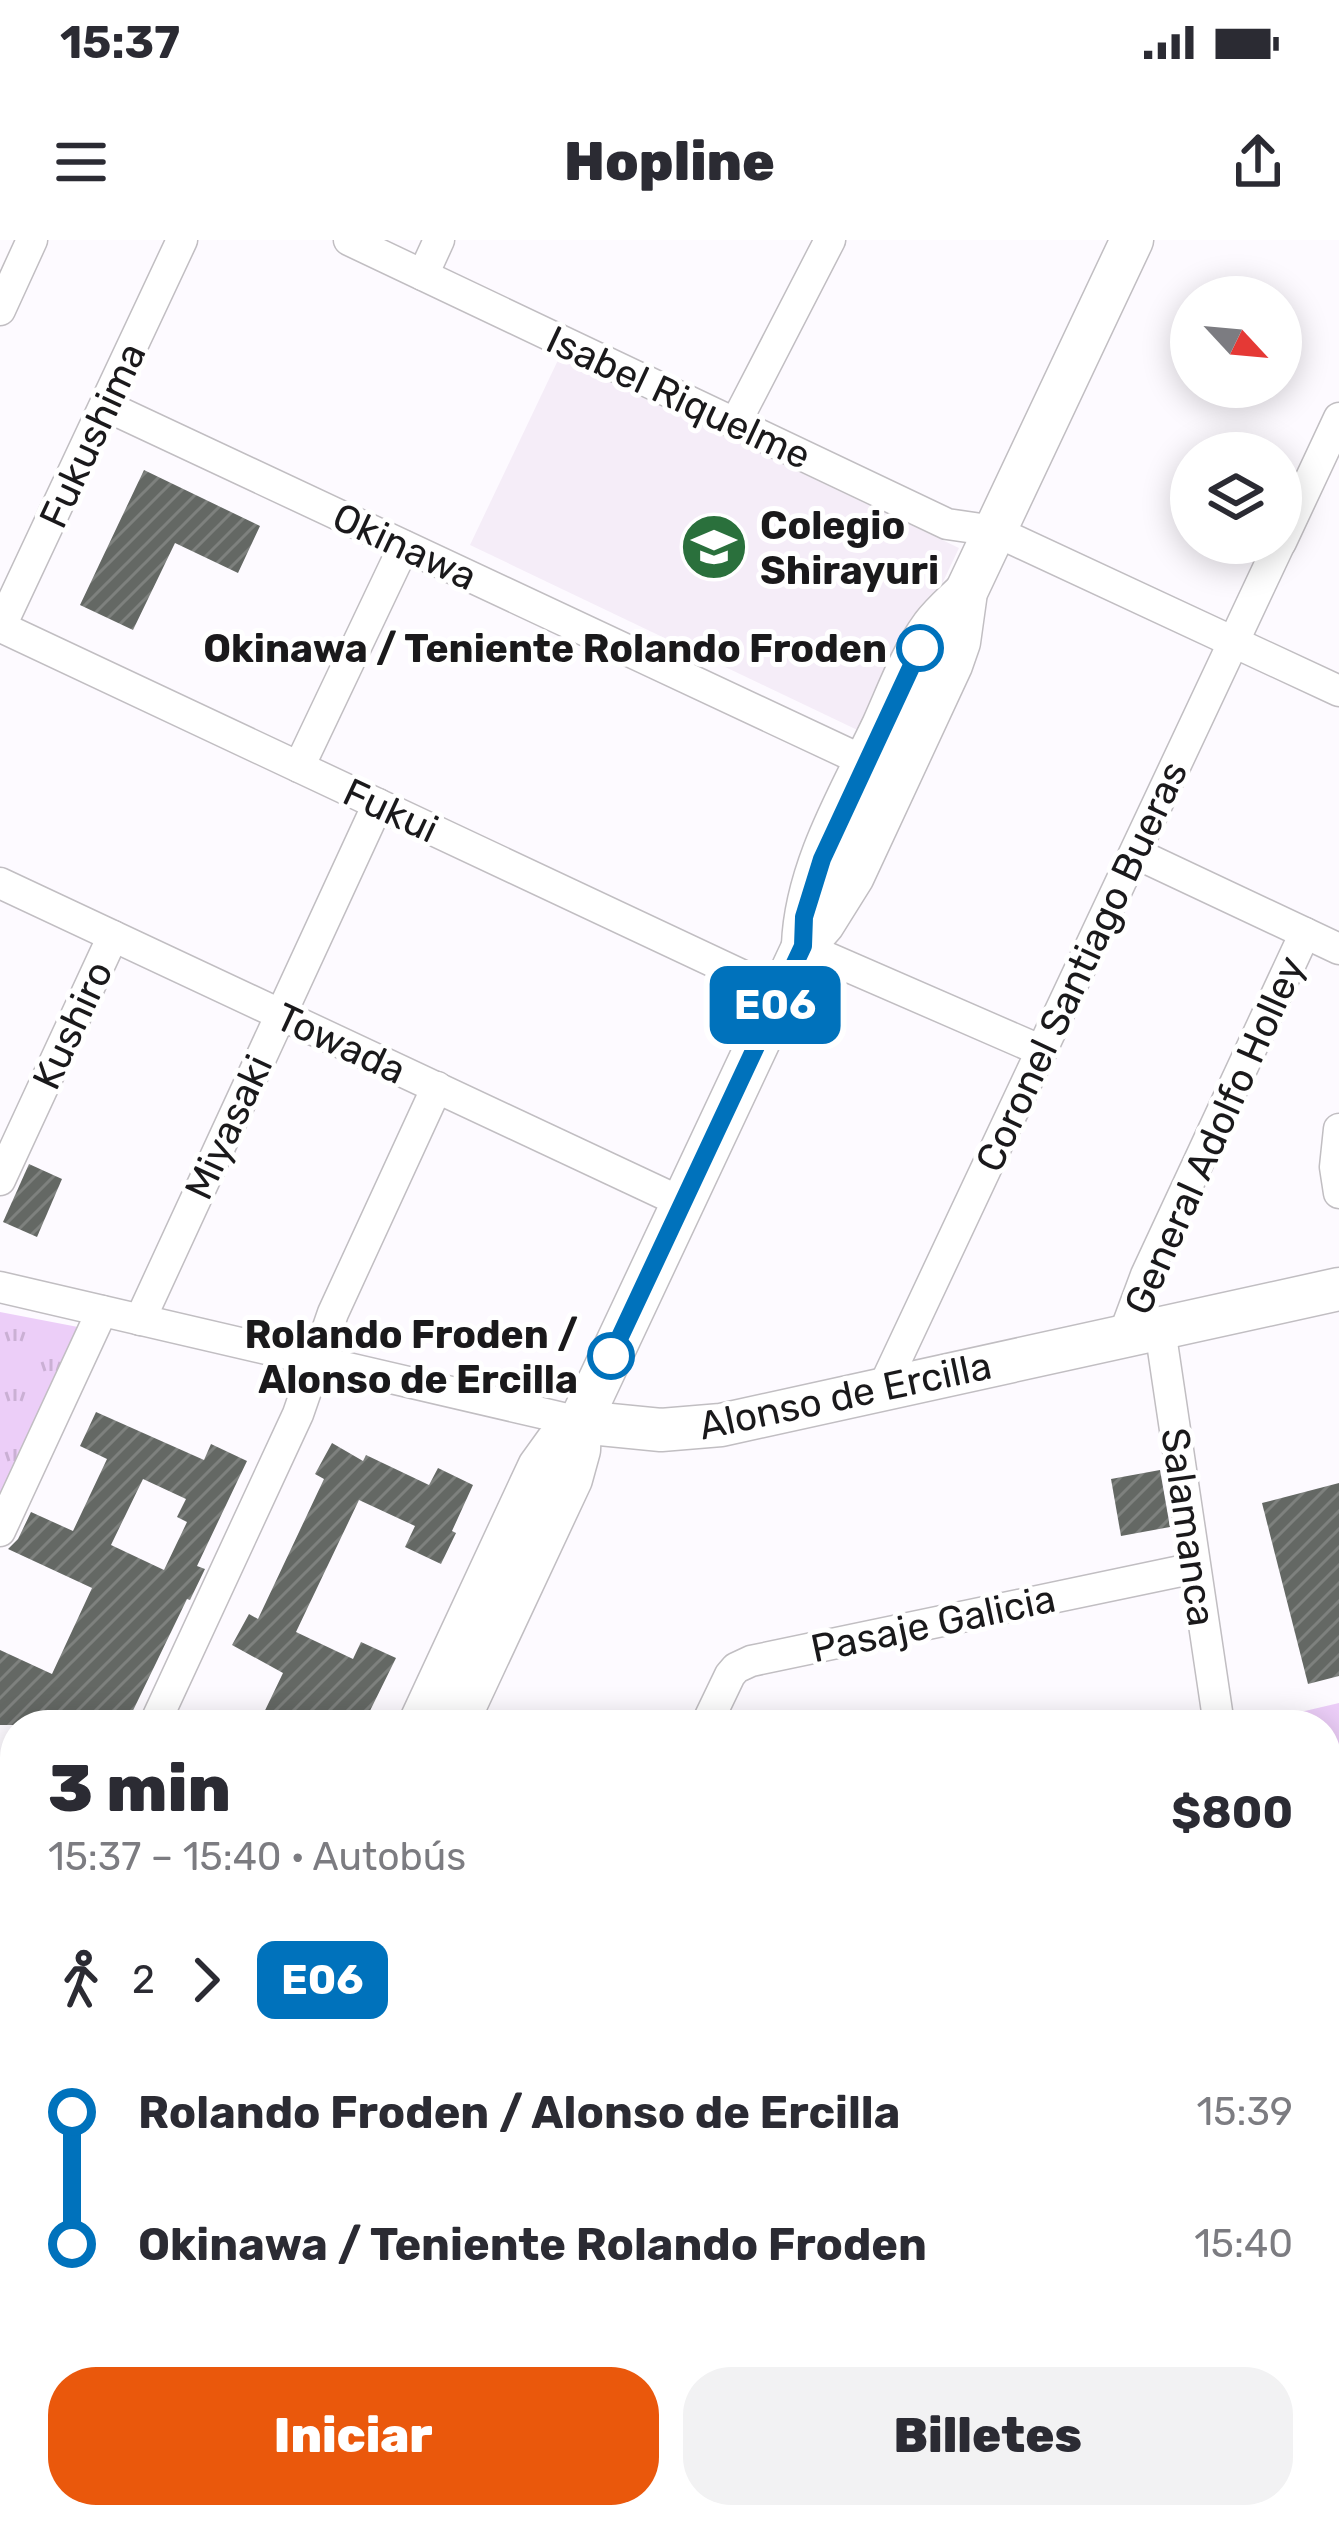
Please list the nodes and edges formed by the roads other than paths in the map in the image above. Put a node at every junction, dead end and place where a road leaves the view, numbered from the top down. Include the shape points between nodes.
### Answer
1 (32, 240) edge
2 (182, 240) edge
3 (349, 240) edge
4 (439, 240) edge
5 (830, 240) edge
6 (1132, 240) edge
7 (423, 275) junction
8 (0, 310) edge
9 (106, 406) junction
10 (1339, 418) edge
11 (736, 424) junction
12 (1302, 497) edge
13 (994, 531) junction
14 (404, 546) junction
15 (1271, 564) edge
16 (0, 628) edge
17 (1234, 642) junction
18 (1339, 691) edge
19 (299, 767) junction
20 (883, 769) junction
21 (378, 804) junction
22 (1135, 853) junction
23 (0, 883) edge
24 (1305, 933) junction
25 (113, 936) junction
26 (803, 946) junction
27 (1339, 949) edge
28 (780, 993) junction
29 (280, 1014) junction
30 (1042, 1051) junction
31 (437, 1088) junction
32 (1339, 1129) edge
33 (0, 1180) edge
34 (1339, 1193) edge
35 (683, 1203) junction
36 (0, 1287) edge
37 (1339, 1289) edge
38 (102, 1311) junction
39 (140, 1320) junction
40 (1142, 1333) junction
41 (316, 1362) junction
42 (882, 1390) junction
43 (580, 1422) junction
44 (0, 1532) edge
45 (1196, 1568) junction
46 (161, 1710) edge
47 (425, 1710) edge
48 (463, 1710) edge
49 (713, 1710) edge
50 (1217, 1710) edge

1 - 8 street
2 - 9 street, Fukushima
3 - 7 street, Isabel Riquelme
4 - 7 street
5 - 11 street
6 - 13 street
7 - 11 street, Isabel Riquelme
9 - 14 street, Okinawa
9 - 16 street, Fukushima
10 - 12 street, Coronel Santiago Bueras
11 - 13 street, Isabel Riquelme via 947,524
13 - 17 street, Isabel Riquelme
13 - 20 street via 966,592 920,648
14 - 19 street
14 - 20 street, Okinawa
15 - 17 street, Coronel Santiago Bueras
16 - 19 street, Fukui
17 - 18 street, Isabel Riquelme
17 - 22 street, Coronel Santiago Bueras
19 - 21 street, Fukui
20 - 26 street via 811,889
21 - 28 street, Fukui
21 - 29 street, Miyasaki
22 - 24 street
22 - 30 street, Coronel Santiago Bueras
23 - 25 street, Towada
24 - 27 street
24 - 40 street, General Adolfo Holley via 1147,1275
25 - 29 street, Towada
25 - 33 street, Kushiro
26 - 28 street
26 - 30 street
28 - 35 street
29 - 31 street, Towada
29 - 39 street, Miyasaki
30 - 42 street, Coronel Santiago Bueras
31 - 35 street, Towada
31 - 41 street
32 - 34 street
35 - 43 street
36 - 38 street, Alonso de Ercilla
37 - 40 street, Alonso de Ercilla
38 - 39 street, Alonso de Ercilla
38 - 44 street
39 - 41 street, Alonso de Ercilla
40 - 42 street, Alonso de Ercilla
40 - 45 street, Salamanca
41 - 43 street, Alonso de Ercilla
41 - 46 street
42 - 43 street, Alonso de Ercilla via 691,1429
43 - 47 street via 544,1457
43 - 48 street via 571,1480
45 - 49 street, Pasaje Galicia via 751,1661 730,1675
45 - 50 street, Salamanca

